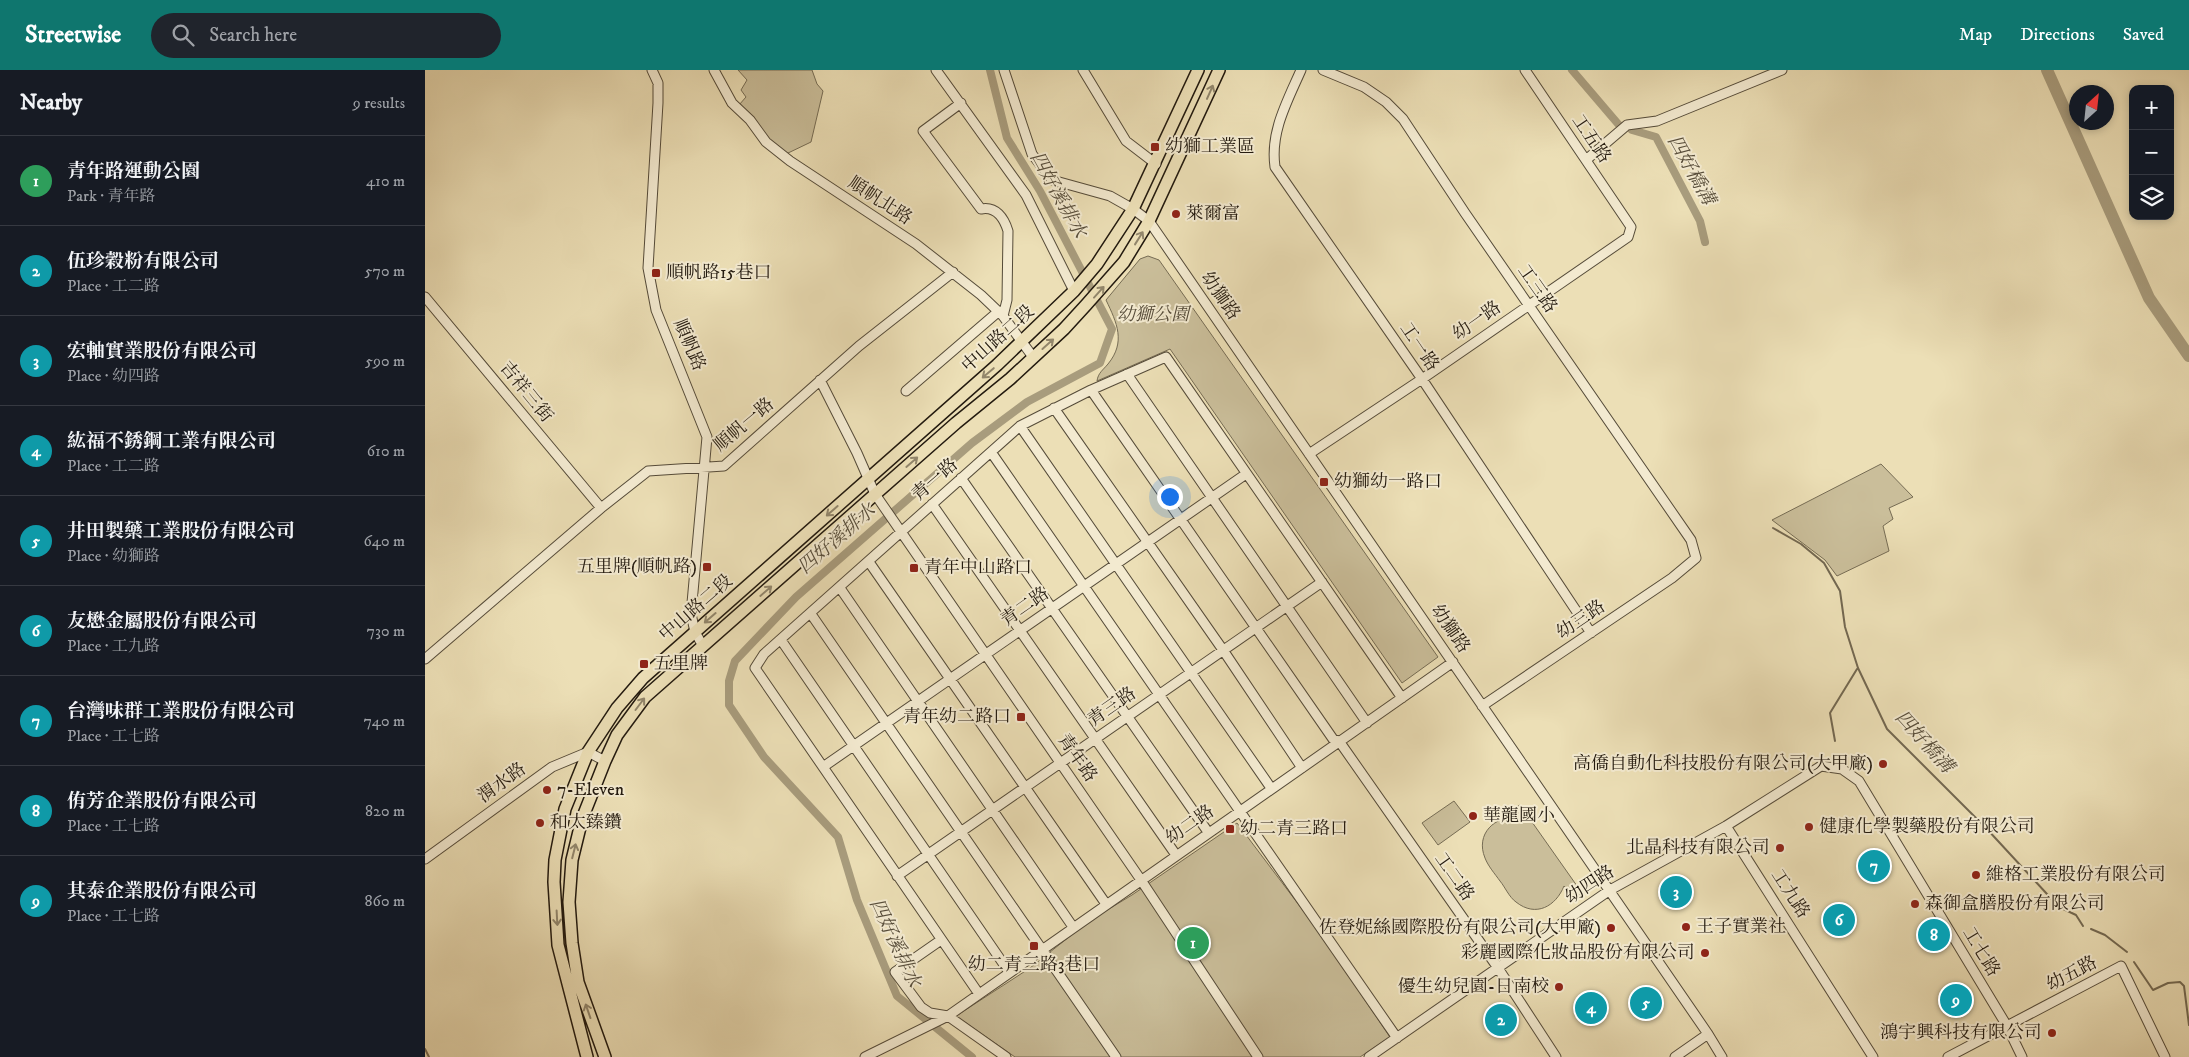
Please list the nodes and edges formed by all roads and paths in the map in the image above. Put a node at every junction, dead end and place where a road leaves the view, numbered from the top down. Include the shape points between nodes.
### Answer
1 (651, 70) edge
2 (714, 70) edge
3 (936, 70) edge
4 (1004, 70) edge
5 (1083, 70) edge
6 (1198, 70) edge
7 (1219, 70) edge
8 (1301, 70) edge
9 (1323, 70) edge
10 (1525, 70) edge
11 (1781, 70) edge
12 (961, 103) junction
13 (1586, 160) junction
14 (1156, 164) junction
15 (1133, 209) junction
16 (1149, 221) junction
17 (1631, 227) joint
18 (953, 272) junction
19 (1073, 291) junction
20 (425, 297) edge
21 (1529, 306) junction
22 (1001, 314) junction
23 (1023, 341) junction
24 (1033, 357) junction
25 (1127, 374) junction
26 (1421, 379) junction
27 (820, 380) junction
28 (1091, 390) junction
29 (906, 391) dead end
30 (1054, 408) junction
31 (1021, 426) junction
32 (991, 452) junction
33 (1309, 454) junction
34 (705, 468) junction
35 (1246, 474) junction
36 (961, 478) junction
37 (869, 479) junction
38 (875, 494) junction
39 (1213, 497) junction
40 (932, 504) junction
41 (601, 508) junction
42 (1181, 519) junction
43 (900, 531) junction
44 (1148, 542) junction
45 (1696, 558) joint
46 (869, 562) junction
47 (1118, 564) junction
48 (1322, 582) junction
49 (1084, 586) junction
50 (840, 588) junction
51 (1287, 606) junction
52 (1052, 608) junction
53 (811, 614) junction
54 (1255, 628) junction
55 (1021, 630) junction
56 (695, 632) junction
57 (1591, 633) junction
58 (781, 640) junction
59 (703, 646) junction
60 (1223, 650) junction
61 (986, 654) junction
62 (425, 659) edge
63 (1453, 662) junction
64 (1190, 673) junction
65 (951, 678) junction
66 (1159, 694) junction
67 (1402, 698) junction
68 (918, 701) junction
69 (1482, 706) junction
70 (1127, 716) junction
71 (887, 723) junction
72 (1367, 723) junction
73 (1095, 739) junction
74 (1339, 741) junction
75 (855, 745) junction
76 (588, 752) junction
77 (605, 761) junction
78 (1061, 764) junction
79 (823, 767) junction
80 (1302, 768) junction
81 (1842, 769) joint
82 (1026, 787) junction
83 (1271, 788) junction
84 (993, 809) junction
85 (1238, 811) junction
86 (1726, 826) junction
87 (962, 831) junction
88 (1208, 832) junction
89 (929, 854) junction
90 (1176, 855) junction
91 (425, 859) edge
92 (897, 876) junction
93 (1141, 880) junction
94 (1610, 890) junction
95 (1106, 904) junction
96 (1073, 928) junction
97 (941, 940) junction
98 (1042, 949) junction
99 (1498, 968) junction
100 (1009, 972) junction
101 (979, 994) junction
102 (948, 1016) junction
103 (2007, 1026) junction
104 (1708, 1034) junction
105 (1397, 1038) junction
106 (587, 1057) edge
107 (605, 1057) edge
108 (865, 1057) edge
109 (1006, 1057) edge
110 (1116, 1057) edge
111 (1258, 1057) edge
112 (1369, 1057) edge
113 (1556, 1057) edge
114 (1675, 1057) edge
115 (1722, 1057) edge
116 (1873, 1057) edge
117 (1947, 1057) edge
118 (2022, 1057) edge
119 (2165, 1057) edge

1 - 34 street, 順帆路 via 658,83 658,103 648,268 656,310 704,424 707,437
2 - 18 street, 順帆北路 via 732,103 766,142
3 - 12 street
4 - 15 street, 幼獅路 via 1032,154 1052,180 1111,196
5 - 14 street via 1126,141
6 - 14 main road
16 -> 7 main road
8 - 26 street, 工一路 via 1280,121 1273,149 1275,167
9 - 21 street, 工三路 via 1364,87 1403,118
10 - 13 street, 工五路
11 - 13 street via 1657,121 1627,125
12 - 19 street via 1026,196
12 - 22 street via 923,131 981,209 997,212 1005,221 1008,231 1007,300
13 - 17 street, 工五路
14 - 15 main road
15 - 16 street, 幼獅路
15 - 19 main road, 中山路二段 via 1097,264
24 -> 16 main road, 中山路二段 via 1111,278
16 - 33 street, 幼獅路
17 - 21 street, 幼一路 via 1628,237
18 - 22 street, 順帆北路
18 - 27 street, 順帆一路 via 907,306
19 - 23 main road, 中山路二段
20 - 41 street, 吉祥三街
21 - 26 street, 幼一路
21 - 45 street, 工三路 via 1691,540
22 - 23 street, 順帆北路
22 - 29 street
23 - 24 street, 順帆北路
23 -> 37 main road, 中山路二段
38 -> 24 main road, 中山路二段
25 - 28 street, 青一路
25 - 35 street, 青一路 via 1166,357
25 - 39 street
26 - 33 street, 幼一路
26 - 57 street, 工一路
27 - 34 street, 順帆一路 via 724,466
27 - 37 street, 青年路
28 - 30 street, 青一路
28 - 42 street, 工二路
30 - 31 street, 青一路
30 - 44 street
31 - 32 street, 青一路
31 - 47 street
32 - 36 street, 青一路
32 - 49 street
33 - 63 street, 幼獅路
34 - 41 street, 順帆一路 via 648,471
34 - 56 street, 順帆路 via 691,614
35 - 39 street, 青二路
35 - 48 street
36 - 40 street, 青一路
36 - 52 street
37 - 38 street, 青年路
37 -> 56 main road, 中山路二段
38 - 43 street, 青年路
59 -> 38 main road, 中山路二段
39 - 42 street, 青二路
39 - 51 street
40 - 43 street, 青一路
40 - 55 street
41 - 62 street, 順帆一路
42 - 44 street, 青二路
42 - 54 street, 工二路
43 - 46 street, 青一路
43 - 61 street, 青年路
44 - 47 street, 青二路
44 - 60 street
45 - 57 street, 幼三路
46 - 50 street, 青一路
46 - 65 street
47 - 49 street, 青二路
47 - 64 street
48 - 51 street, 青三路
48 - 67 street
49 - 52 street, 青二路
49 - 66 street
50 - 53 street, 青一路
50 - 68 street
51 - 54 street, 青三路
51 - 72 street
52 - 55 street, 青二路
52 - 70 street
53 - 58 street, 青一路
53 - 71 street
54 - 60 street, 青三路
54 - 74 street, 工二路 via 1333,739
55 - 61 street, 青二路
55 - 73 street
56 - 59 street
56 - 76 main road, 中山路二段 via 643,678 617,708
57 - 69 street, 幼三路
58 - 75 street
58 - 79 street, 青一路 via 764,654 755,668
77 -> 59 main road, 中山路二段 via 617,735 645,697
60 - 64 street, 青三路
60 - 80 street
61 - 65 street, 青二路
61 - 78 street, 青年路
63 - 67 street, 幼二路
63 - 69 street, 幼獅路
64 - 66 street, 青三路
64 - 83 street
65 - 68 street, 青二路
65 - 82 street
66 - 70 street, 青三路
66 - 85 street
67 - 72 street, 幼二路
68 - 71 street, 青二路
68 - 84 street
69 - 94 street, 幼獅路
70 - 73 street, 青三路
70 - 88 street
71 - 75 street, 青二路
71 - 87 street
72 - 74 street, 幼二路
73 - 78 street, 青三路
73 - 90 street
74 - 80 street, 幼二路
74 - 99 street, 工二路
75 - 79 street, 青二路
75 - 89 street
76 - 77 street
76 - 91 street, 渭水路 via 552,767
76 -> 106 main road, 中山路二段 via 565,810 554,882 558,945
107 -> 77 main road, 中山路二段 via 578,982 569,902 572,860 582,819
78 - 82 street, 青三路
78 - 93 street, 青年路
79 - 92 street
80 - 83 street, 幼二路
81 - 86 street, 幼四路 via 1821,766
81 - 103 street, 工七路 via 1859,781
82 - 84 street, 青三路
82 - 95 street
83 - 85 street, 幼二路
84 - 87 street, 青三路
84 - 96 street
85 - 88 street, 幼二路
85 - 105 street
86 - 94 street, 幼四路
86 - 116 street, 工九路
87 - 89 street, 青三路
87 - 98 street
88 - 90 street, 幼二路
89 - 92 street, 青三路
89 - 100 street
90 - 93 street, 幼二路
92 - 97 street
93 - 95 street, 幼二路
93 - 111 street, 青年路
94 - 99 street, 幼四路
94 - 104 street, 幼獅路
95 - 96 street, 幼二路
96 - 98 street, 幼二路
97 - 101 street
97 - 102 street via 895,972 921,1007 930,1013
98 - 100 street, 幼二路
98 - 110 street
99 - 105 street, 幼四路
99 - 113 street, 工二路
100 - 101 street, 幼二路
101 - 102 street, 幼二路
102 - 108 street, 幼二路
102 - 109 street
103 - 117 street, 幼五路
103 - 118 street, 工七路
103 - 119 street, 幼五路 via 2121,966
104 - 114 street
104 - 115 street, 幼獅路
105 - 112 street, 幼四路

